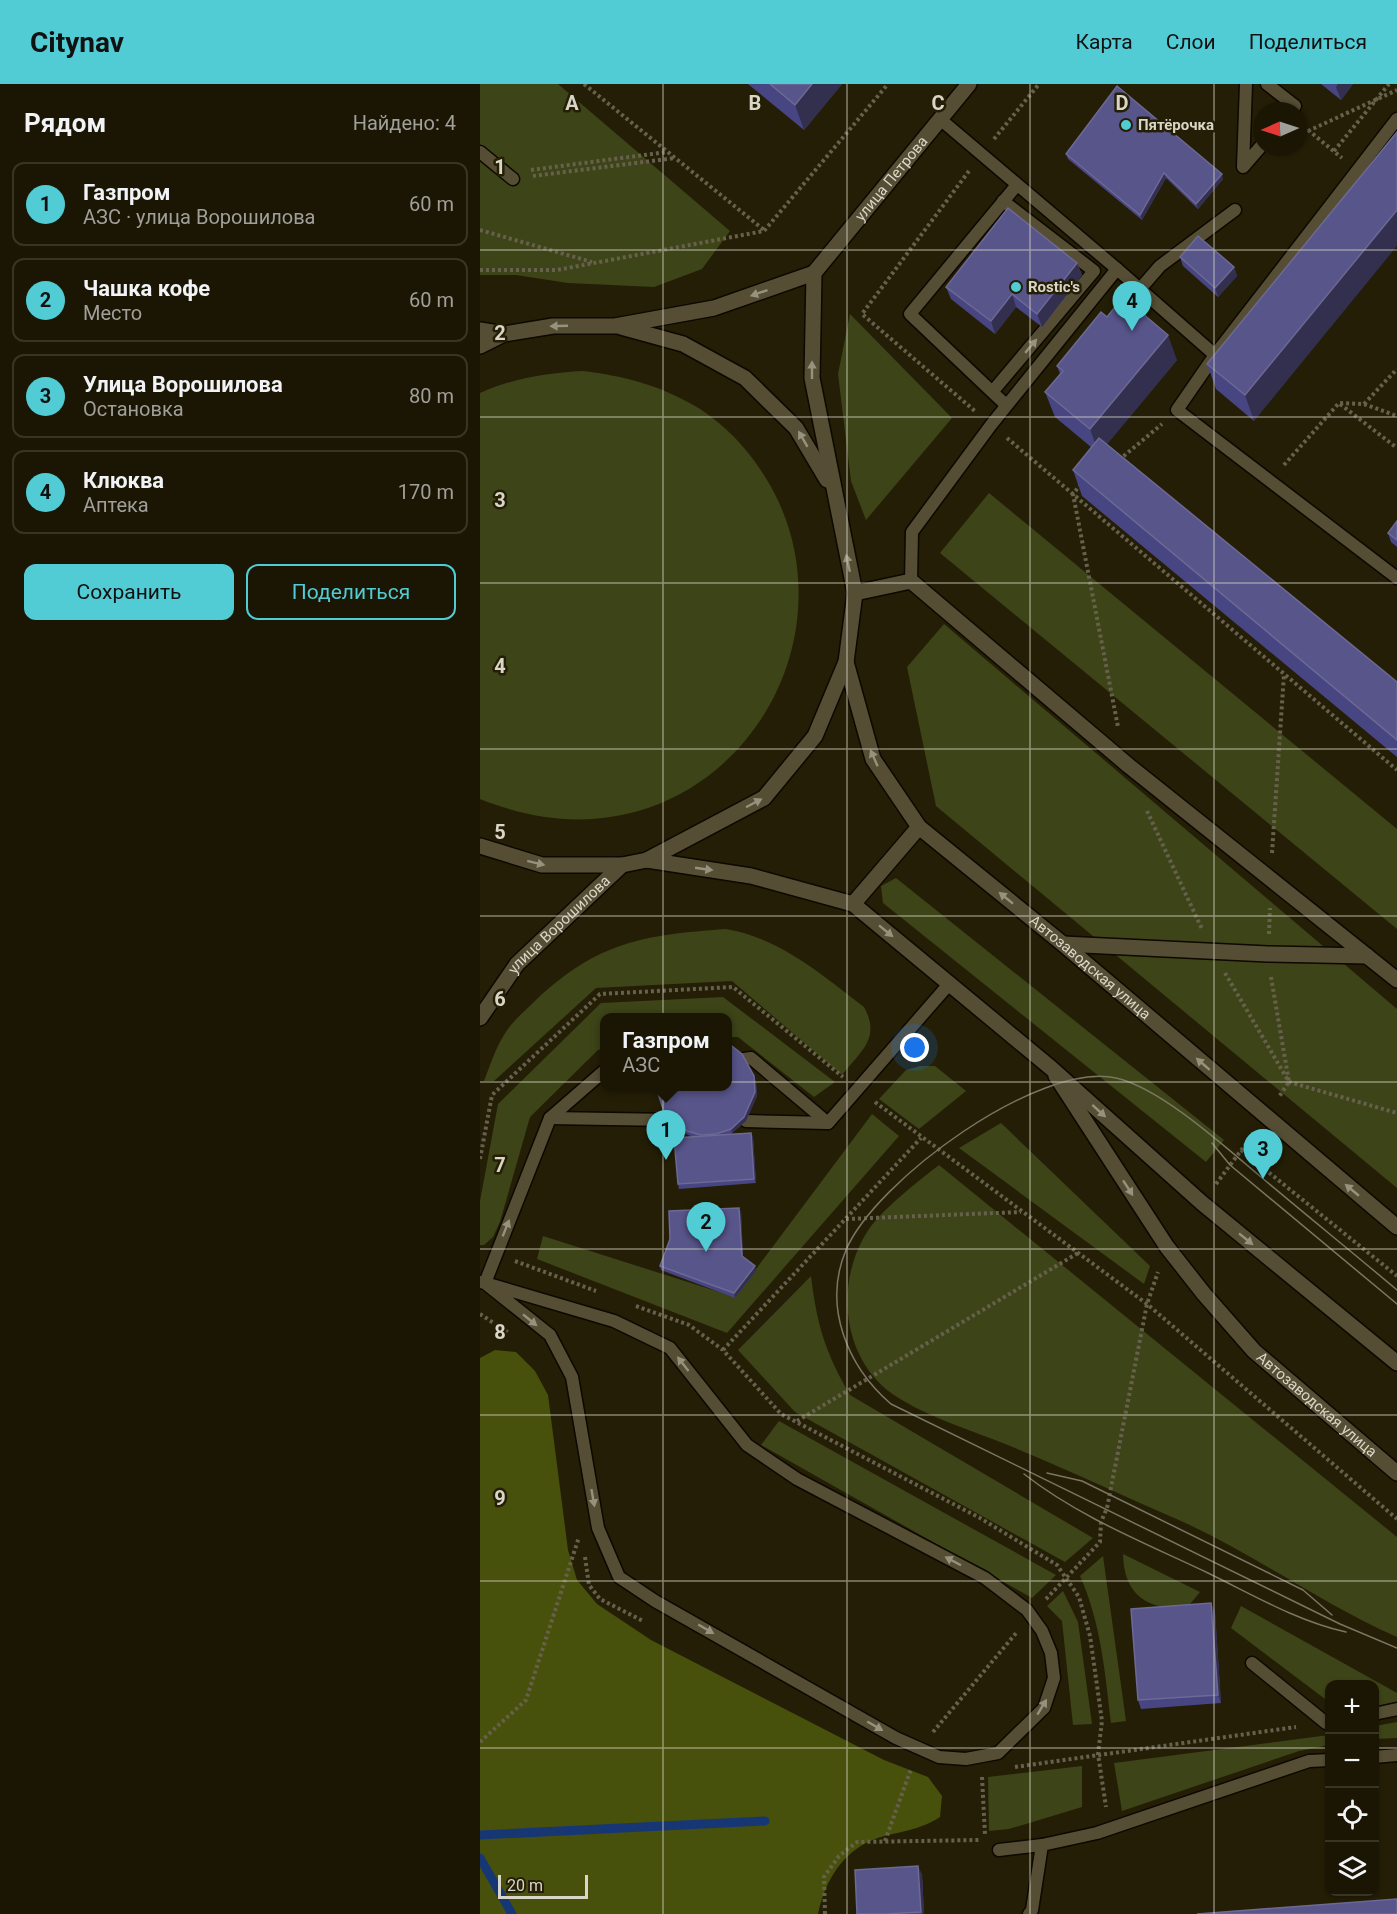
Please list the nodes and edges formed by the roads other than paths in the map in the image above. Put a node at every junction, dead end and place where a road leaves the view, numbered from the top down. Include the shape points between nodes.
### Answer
1 (969, 84) edge
2 (1246, 84) edge
3 (1267, 84) edge
4 (1290, 102) edge
5 (940, 119) junction
6 (1397, 119) edge
7 (480, 152) edge
8 (1253, 155) edge
9 (509, 176) road end
10 (1016, 186) junction
11 (1003, 201) junction
12 (1235, 210) dead end
13 (1117, 269) junction
14 (814, 273) junction
15 (1140, 289) junction
16 (615, 326) junction
17 (480, 330) edge
18 (504, 334) junction
19 (480, 346) edge
20 (1215, 355) junction
21 (993, 391) junction
22 (1006, 405) junction
23 (832, 490) junction
24 (1397, 578) edge
25 (911, 581) junction
26 (855, 593) junction
27 (846, 662) junction
28 (919, 827) junction
29 (480, 846) edge
30 (646, 860) junction
31 (622, 865) junction
32 (853, 904) junction
33 (1063, 944) junction
34 (1367, 956) junction
35 (1397, 980) edge
36 (950, 983) junction
37 (480, 1018) edge
38 (744, 1059) edge
39 (1051, 1068) junction
40 (600, 1074) edge
41 (550, 1118) junction
42 (670, 1120) edge
43 (746, 1121) edge
44 (828, 1123) junction
45 (1397, 1227) edge
46 (482, 1282) edge
47 (1397, 1363) edge
48 (1397, 1473) edge
49 (1252, 1663) dead end
50 (1397, 1709) edge
51 (1379, 1713) edge
52 (1325, 1720) edge
53 (1397, 1755) edge
54 (1379, 1757) edge
55 (1325, 1760) edge
56 (1042, 1845) junction
57 (999, 1851) dead end
58 (1029, 1914) edge

1 - 5 main road, улица Петрова
2 - 8 lane via 1243,167
3 - 4 lane
5 - 10 lane
5 - 14 main road, улица Петрова
6 - 20 lane
7 - 9 lane
10 - 11 lane
10 - 13 lane
11 - 21 lane via 910,314
21 -> 11 lane via 1094,271
12 - 15 lane via 1160,266
13 - 15 lane
13 - 22 lane
14 -> 16 main road via 714,308
23 -> 14 main road via 812,378
15 - 20 lane
16 -> 18 main road via 553,326
23 -> 16 main road via 796,428 745,378 684,344
17 - 18 main road
18 - 19 main road
20 - 24 lane via 1177,410
21 - 22 lane
22 - 25 lane via 912,532
26 -> 23 main road
25 - 26 main road
25 - 34 main road via 1129,766
26 - 27 main road
28 -> 27 main road, Автозаводская улица via 873,759
30 -> 27 main road via 764,798 815,736
28 - 32 main road
33 -> 28 main road, Автозаводская улица
29 -> 31 main road via 542,865
30 - 31 main road
30 -> 32 main road, Автозаводская улица via 751,876
31 - 37 main road, улица Ворошилова via 517,964
32 -> 36 main road, Автозаводская улица
33 - 34 main road
45 -> 33 main road, Автозаводская улица
34 - 35 main road
36 - 39 main road, Автозаводская улица
36 - 44 lane
38 - 44 lane via 751,1058
39 -> 47 main road, Автозаводская улица via 1202,1203
39 -> 48 main road, Автозаводская улица via 1167,1246 1254,1351
40 - 41 lane
41 - 42 lane
46 -> 41 lane
43 - 44 lane
46 -> 46 lane via 550,1335 572,1377 598,1528 620,1576 655,1601 896,1738 939,1757 966,1759 998,1753 1044,1708 1054,1678 1051,1653 1042,1631 1030,1615 985,1578 797,1479 747,1445 670,1348 614,1321
49 - 52 lane
50 - 51 lane
53 - 54 lane
55 - 56 lane via 1309,1761 1097,1833
56 - 57 lane
56 - 58 lane

